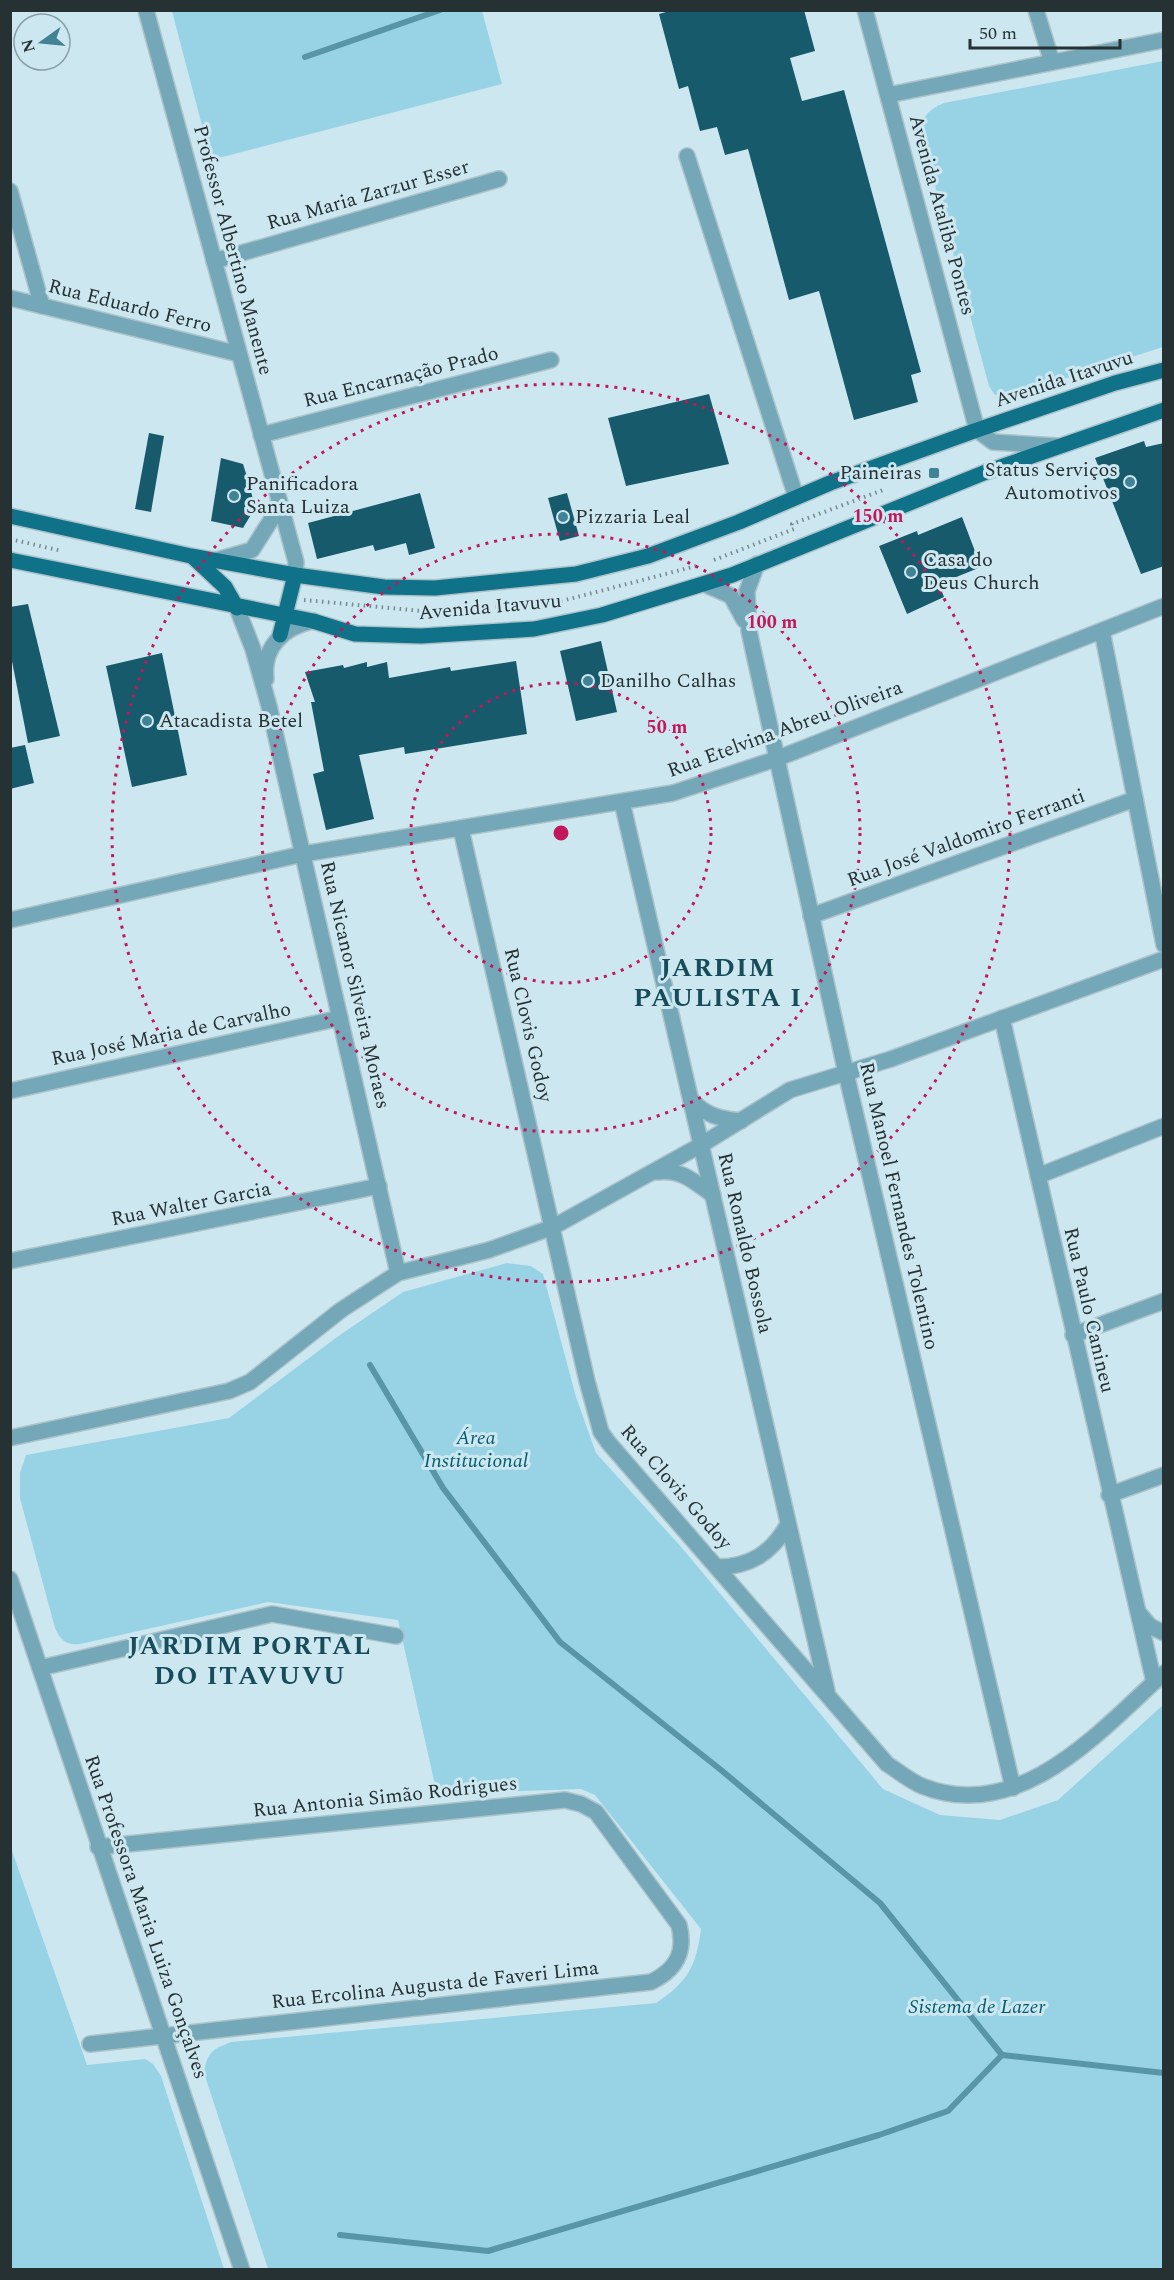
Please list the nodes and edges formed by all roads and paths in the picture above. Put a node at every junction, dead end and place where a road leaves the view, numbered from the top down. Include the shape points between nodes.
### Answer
1 (146, 10) edge
2 (865, 10) edge
3 (1036, 10) edge
4 (1164, 40) edge
5 (1052, 62) junction
6 (888, 96) junction
7 (687, 156) dead end
8 (499, 179) dead end
9 (10, 190) edge
10 (214, 261) junction
11 (10, 298) edge
12 (42, 306) junction
13 (239, 354) junction
14 (551, 360) dead end
15 (1164, 370) edge
16 (1164, 410) edge
17 (977, 430) junction
18 (261, 435) junction
19 (1058, 446) junction
20 (883, 490) dead end
21 (796, 497) junction
22 (279, 501) junction
23 (10, 516) edge
24 (792, 524) dead end
25 (191, 556) junction
26 (10, 560) edge
27 (216, 560) junction
28 (757, 564) junction
29 (295, 575) junction
30 (704, 584) junction
31 (1164, 606) edge
32 (237, 608) junction
33 (285, 616) junction
34 (313, 621) junction
35 (1102, 631) junction
36 (749, 632) junction
37 (280, 635) junction
38 (269, 706) junction
39 (776, 759) junction
40 (1135, 799) junction
41 (622, 802) junction
42 (462, 829) junction
43 (303, 854) junction
44 (812, 916) junction
45 (1160, 918) edge
46 (10, 920) edge
47 (1164, 945) edge
48 (1164, 959) edge
49 (340, 1018) junction
50 (1002, 1018) junction
51 (846, 1072) junction
52 (10, 1091) edge
53 (691, 1100) junction
54 (741, 1121) junction
55 (1164, 1126) edge
56 (701, 1145) junction
57 (651, 1172) junction
58 (1038, 1176) junction
59 (379, 1186) junction
60 (712, 1195) junction
61 (553, 1227) junction
62 (10, 1261) edge
63 (398, 1273) junction
64 (1164, 1301) edge
65 (1073, 1335) junction
66 (10, 1438) edge
67 (1164, 1475) edge
68 (1109, 1495) junction
69 (788, 1524) junction
70 (717, 1567) junction
71 (10, 1579) edge
72 (1137, 1610) junction
73 (1164, 1633) edge
74 (396, 1636) dead end
75 (40, 1668) junction
76 (1159, 1677) edge
77 (827, 1693) junction
78 (1013, 1788) junction
79 (98, 1847) junction
80 (642, 1875) joint
81 (165, 2035) junction
82 (90, 2044) dead end
83 (242, 2270) edge

1 - 10 street, Professor Albertino Manente
2 - 6 street, Avenida Ataliba Pontes
3 - 5 street
4 - 5 street
5 - 6 street
6 - 17 street, Avenida Ataliba Pontes
7 - 21 street
8 - 10 street, Rua Maria Zarzur Esser
9 - 12 street
10 - 13 street, Professor Albertino Manente
11 - 12 street, Rua Eduardo Ferro
12 - 13 street, Rua Eduardo Ferro
13 - 18 street, Professor Albertino Manente
14 - 18 street, Rua Encarnação Prado
15 - 17 main road, Avenida Itavuvu
16 - 19 main road, Avenida Itavuvu
17 - 19 street, Avenida Itavuvu via 993,442
17 - 21 main road, Avenida Itavuvu
18 - 22 street, Professor Albertino Manente
19 - 28 main road, Avenida Itavuvu
20 - 24 path
21 - 29 main road, Avenida Itavuvu via 648,556 576,574 435,588 384,587
22 - 27 street via 252,550
22 - 29 street, Professor Albertino Manente via 296,562
23 - 25 main road, Avenida Itavuvu
25 - 27 main road, Avenida Itavuvu
25 - 32 main road via 225,587
26 - 32 main road, Avenida Itavuvu
27 - 29 main road, Avenida Itavuvu
28 - 30 main road, Avenida Itavuvu
28 - 36 street, Rua Manoel Fernandes Tolentino via 747,591
29 - 33 main road
30 - 34 main road, Avenida Itavuvu via 602,615 534,629 421,636 355,634
30 - 36 street, Rua Manoel Fernandes Tolentino via 731,596
31 - 35 street, Rua Etelvina Abreu Oliveira
32 - 33 main road, Avenida Itavuvu
32 - 38 street, Rua Nicanor Silveira Moraes
33 - 34 main road, Avenida Itavuvu
33 - 37 main road
34 - 37 street via 297,624
35 - 39 street, Rua Etelvina Abreu Oliveira
35 - 40 street
36 - 39 street, Rua Manoel Fernandes Tolentino
37 - 38 street, Rua Nicanor Silveira Moraes via 269,652 265,672
38 - 43 street, Rua Nicanor Silveira Moraes
39 - 41 street, Rua Etelvina Abreu Oliveira via 673,793
39 - 44 street, Rua Manoel Fernandes Tolentino
40 - 44 street, Rua José Valdomiro Ferranti
40 - 45 street
41 - 42 street, Rua Etelvina Abreu Oliveira
41 - 53 street, Rua Ronaldo Bossola
42 - 43 street, Rua Etelvina Abreu Oliveira
42 - 61 street, Rua Clovis Godoy
43 - 46 street, Rua Etelvina Abreu Oliveira
43 - 49 street, Rua Nicanor Silveira Moraes
44 - 51 street, Rua Manoel Fernandes Tolentino
45 - 47 street
48 - 50 street
49 - 52 street, Rua José Maria de Carvalho
49 - 59 street, Rua Nicanor Silveira Moraes
50 - 51 street
50 - 58 street, Rua Paulo Canineu
51 - 54 street via 790,1090
51 - 78 street, Rua Manoel Fernandes Tolentino
53 - 54 street via 704,1113
53 - 56 street, Rua Ronaldo Bossola
54 - 56 street
55 - 58 street
56 - 57 street
56 - 60 street, Rua Ronaldo Bossola
57 - 60 street via 671,1170 688,1175
57 - 61 street
58 - 65 street, Rua Paulo Canineu
59 - 62 street, Rua Walter Garcia
59 - 63 street, Rua Nicanor Silveira Moraes
60 - 69 street, Rua Ronaldo Bossola
61 - 63 street via 489,1250
61 - 70 street, Rua Clovis Godoy via 601,1432
63 - 66 street via 341,1310 250,1382 229,1392
64 - 65 street
65 - 68 street, Rua Paulo Canineu
67 - 68 street
68 - 72 street, Rua Paulo Canineu
69 - 70 street via 779,1541 761,1556 741,1566
69 - 77 street, Rua Ronaldo Bossola
70 - 77 street, Rua Clovis Godoy
71 - 75 street, Rua Professora Maria Luiza Gonçalves
72 - 73 street via 1150,1626
72 - 76 street, Rua Paulo Canineu
74 - 75 street via 272,1614
75 - 79 street, Rua Professora Maria Luiza Gonçalves
76 - 78 street, Rua Clovis Godoy via 1062,1762
77 - 78 street, Rua Clovis Godoy via 887,1764 921,1786 954,1795
79 - 80 street, Rua Antonia Simão Rodrigues via 565,1800 596,1812
79 - 81 street, Rua Professora Maria Luiza Gonçalves
80 - 81 street, Rua Ercolina Augusta de Faveri Lima via 679,1925 683,1940 675,1966 651,1982
81 - 82 street, Rua Ercolina Augusta de Faveri Lima
81 - 83 street, Rua Professora Maria Luiza Gonçalves

